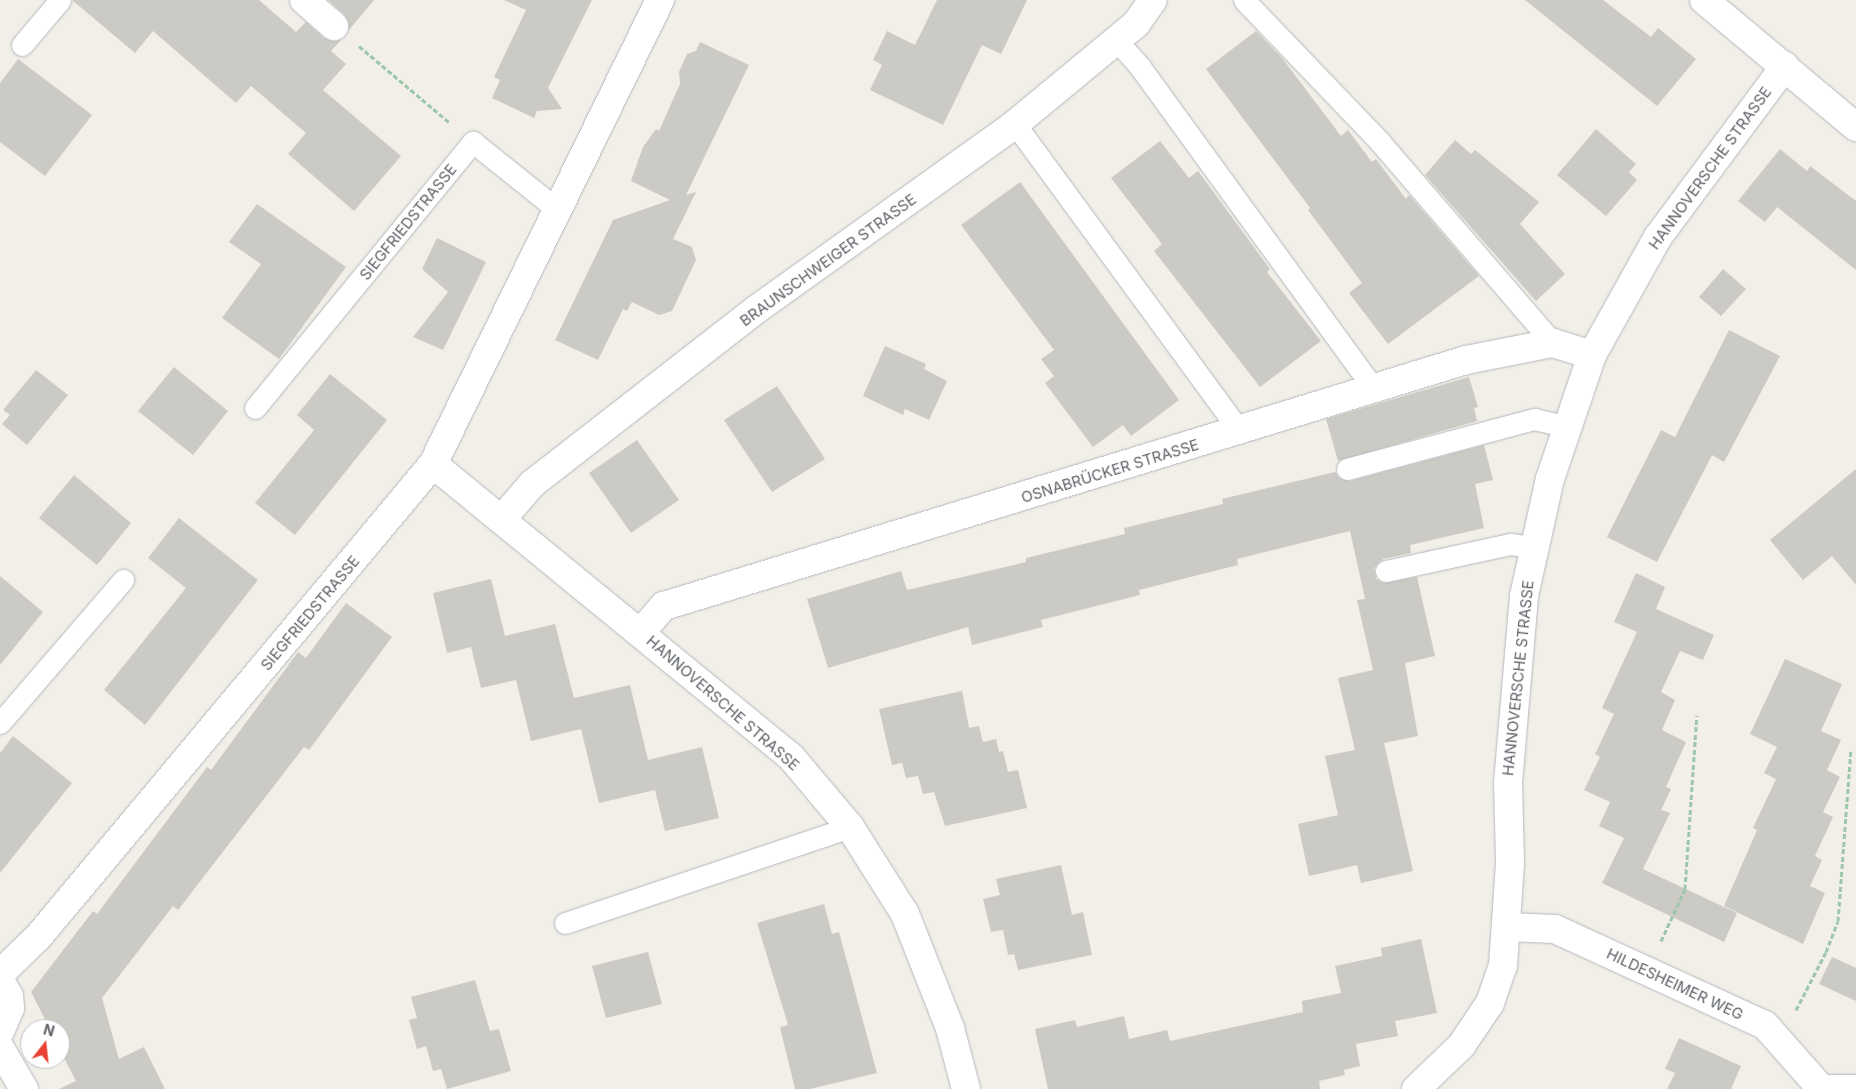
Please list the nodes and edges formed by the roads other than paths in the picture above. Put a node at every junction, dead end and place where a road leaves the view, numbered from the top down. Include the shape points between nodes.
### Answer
1 (60, 0) edge
2 (304, 0) edge
3 (660, 0) edge
4 (1153, 0) edge
5 (1244, 0) edge
6 (1704, 0) edge
7 (334, 26) road end
8 (1116, 40) junction
9 (22, 44) dead end
10 (1785, 66) junction
11 (1015, 124) junction
12 (1856, 127) edge
13 (558, 210) junction
14 (1553, 343) junction
15 (1592, 356) junction
16 (1369, 391) junction
17 (255, 408) dead end
18 (1569, 427) junction
19 (1240, 431) junction
20 (433, 464) junction
21 (1347, 469) dead end
22 (502, 519) junction
23 (1535, 547) junction
24 (1386, 571) dead end
25 (123, 580) dead end
26 (640, 632) junction
27 (0, 723) edge
28 (850, 828) junction
29 (566, 923) dead end
30 (1508, 927) junction
31 (0, 974) edge
32 (0, 980) edge
33 (0, 1031) edge
34 (0, 1048) edge
35 (1818, 1085) joint
36 (1856, 1085) edge
37 (24, 1089) edge
38 (966, 1089) edge
39 (1416, 1089) edge

1 - 9 lane
2 - 7 street
3 - 13 street, SIEGFRIEDSTRASSE
4 - 8 street, BRAUNSCHWEIGER STRASSE via 1136,24
5 - 14 lane via 1380,142
6 - 10 street
8 - 11 street, BRAUNSCHWEIGER STRASSE
8 - 16 lane via 1140,68 1365,377
10 - 12 street
10 - 15 street, HANNOVERSCHE STRASSE via 1658,237
11 - 19 lane
11 - 22 street, BRAUNSCHWEIGER STRASSE via 750,315 532,484
13 - 17 lane, SIEGFRIEDSTRASSE via 473,142
13 - 20 street, SIEGFRIEDSTRASSE
14 - 15 street, OSNABRÜCKER STRASSE
14 - 16 street, OSNABRÜCKER STRASSE via 1466,360
15 - 18 street, HANNOVERSCHE STRASSE
16 - 19 street, OSNABRÜCKER STRASSE
18 - 21 lane via 1534,418
18 - 23 street, HANNOVERSCHE STRASSE via 1550,479
19 - 26 street, OSNABRÜCKER STRASSE via 664,606
20 - 22 street, HANNOVERSCHE STRASSE
20 - 31 street, SIEGFRIEDSTRASSE via 39,936
22 - 26 street, HANNOVERSCHE STRASSE
23 - 24 lane via 1510,544
23 - 30 street, HANNOVERSCHE STRASSE via 1524,596 1508,784
25 - 27 lane
26 - 28 street, HANNOVERSCHE STRASSE via 791,757
28 - 29 lane
28 - 38 street, HANNOVERSCHE STRASSE via 905,914 950,1028
30 - 35 street, HILDESHEIMER WEG via 1554,929 1765,1025
30 - 39 street, HANNOVERSCHE STRASSE via 1504,966 1490,1003 1462,1046
32 - 33 street via 9,996 10,1008
34 - 37 street
35 - 36 lane

